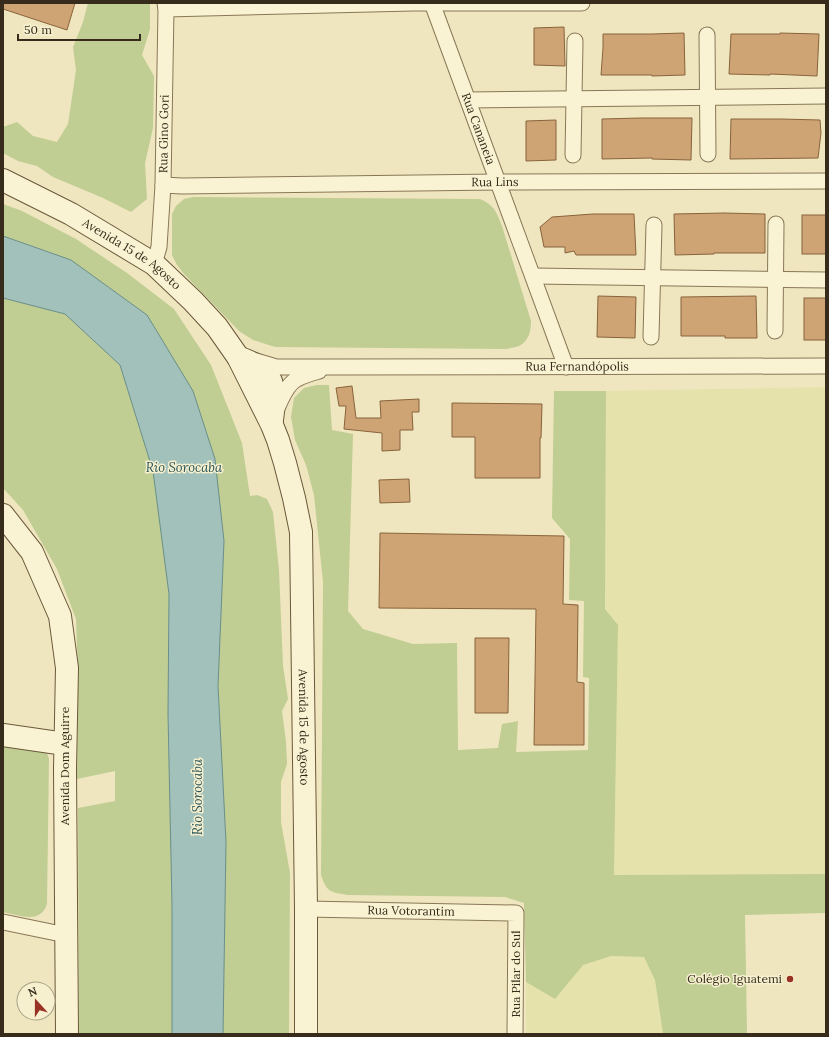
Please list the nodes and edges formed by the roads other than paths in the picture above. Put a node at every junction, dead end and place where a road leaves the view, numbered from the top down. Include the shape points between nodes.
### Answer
1 (432, 3) edge
2 (582, 3) edge
3 (165, 6) edge
4 (707, 35) dead end
5 (575, 41) dead end
6 (826, 96) edge
7 (708, 98) junction
8 (574, 99) junction
9 (468, 100) junction
10 (708, 154) dead end
11 (573, 155) dead end
12 (3, 180) edge
13 (826, 181) edge
14 (498, 182) junction
15 (163, 185) junction
16 (776, 224) dead end
17 (654, 225) dead end
18 (154, 264) junction
19 (533, 276) junction
20 (653, 278) junction
21 (776, 279) junction
22 (826, 280) edge
23 (775, 331) dead end
24 (651, 337) dead end
25 (254, 366) junction
26 (826, 366) edge
27 (328, 367) junction
28 (566, 367) junction
29 (296, 379) junction
30 (266, 397) junction
31 (272, 425) junction
32 (3, 515) edge
33 (3, 735) edge
34 (65, 744) junction
35 (306, 909) junction
36 (516, 913) joint
37 (3, 922) edge
38 (66, 935) junction
39 (67, 1034) edge
40 (306, 1034) edge
41 (516, 1034) edge

1 - 2 street
1 - 3 street
1 - 9 street, Rua Cananeia
3 - 15 street, Rua Gino Gori
4 - 7 street
5 - 8 street
6 - 7 street
7 - 8 street
7 - 10 street
8 - 9 street
8 - 11 street
9 - 14 street, Rua Cananeia
12 - 18 main road, Avenida 15 de Agosto via 71,214
13 - 14 street, Rua Lins
14 - 15 street, Rua Lins
14 - 19 street, Rua Cananeia
15 - 18 street, Rua Gino Gori via 159,246
16 - 21 street
17 - 20 street
18 - 25 main road, Avenida 15 de Agosto
19 - 20 street
19 - 28 street, Rua Cananeia
20 - 21 street
20 - 24 street
21 - 22 street
21 - 23 street
25 - 27 street, Rua Fernandópolis
25 - 30 main road, Avenida 15 de Agosto
26 - 28 street, Rua Fernandópolis
27 - 28 street, Rua Fernandópolis
27 - 29 street, Rua Fernandópolis
29 - 30 street
29 - 31 street via 283,395
30 - 31 main road, Avenida 15 de Agosto
31 - 35 main road, Avenida 15 de Agosto via 285,464 301,532
32 - 34 main road, Avenida Dom Aguirre via 32,552 60,616 67,668
33 - 34 main road
34 - 38 main road, Avenida Dom Aguirre
35 - 36 street, Rua Votorantim
35 - 40 main road, Avenida 15 de Agosto
36 - 41 street, Rua Pilar do Sul
37 - 38 street
38 - 39 main road, Avenida Dom Aguirre

